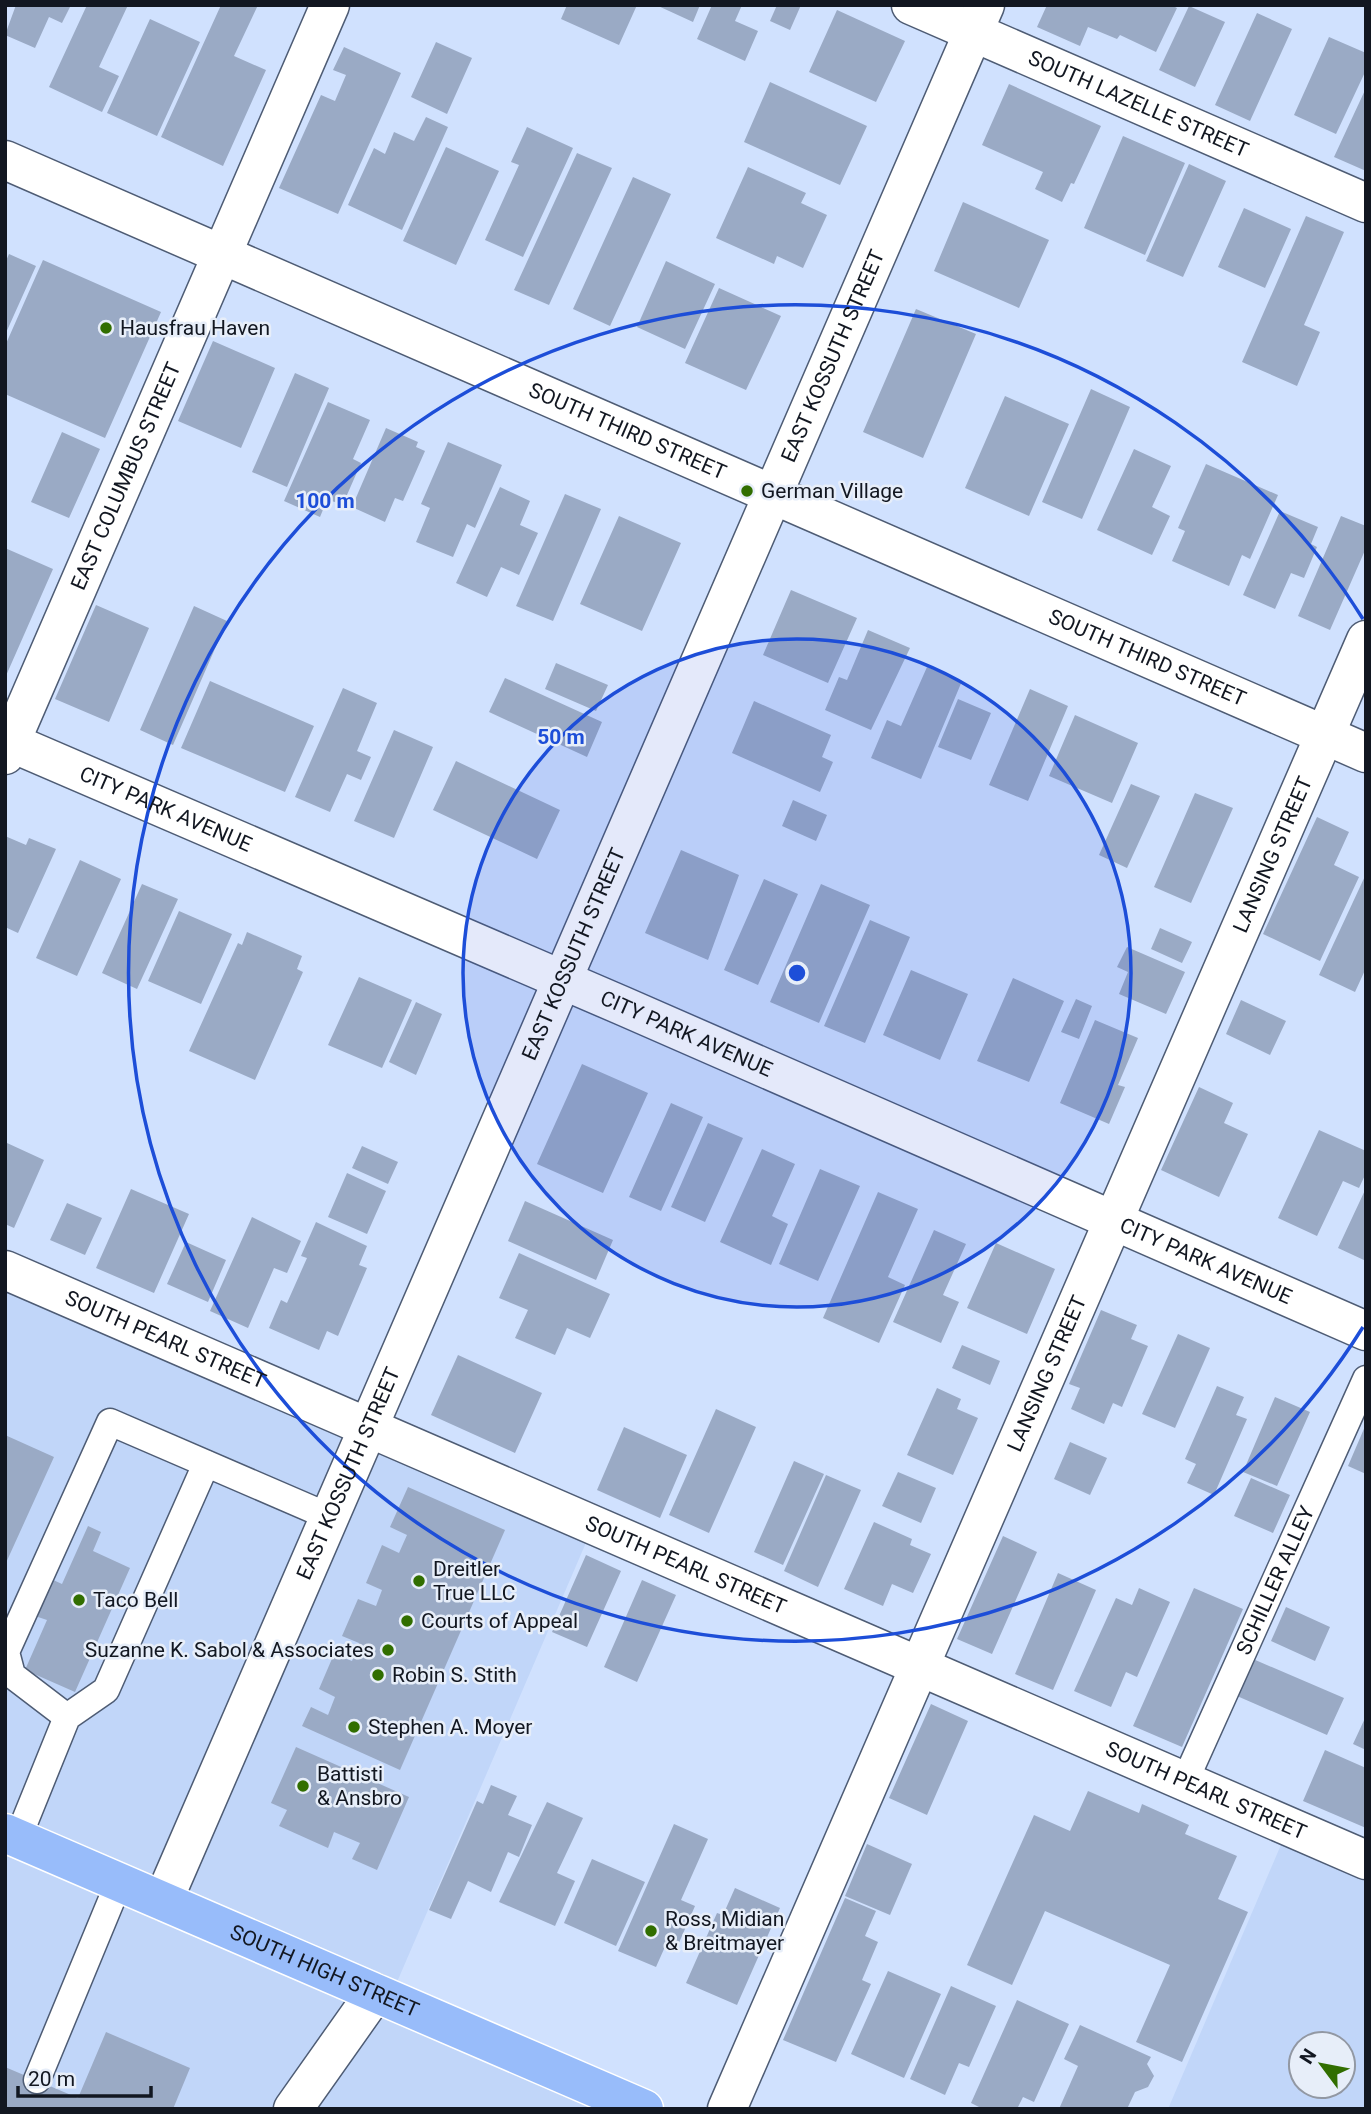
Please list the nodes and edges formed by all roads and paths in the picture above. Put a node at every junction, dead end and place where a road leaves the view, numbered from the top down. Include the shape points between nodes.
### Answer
1 (330, 5) edge
2 (911, 5) edge
3 (979, 19) edge
4 (5, 160) edge
5 (1366, 202) edge
6 (221, 253) junction
7 (774, 494) junction
8 (1366, 640) edge
9 (1325, 735) junction
10 (7, 746) edge
11 (1366, 753) edge
12 (562, 981) junction
13 (1113, 1220) junction
14 (5, 1270) edge
15 (1366, 1331) edge
16 (1366, 1378) edge
17 (369, 1427) junction
18 (206, 1464) junction
19 (330, 1517) junction
20 (919, 1665) junction
21 (67, 1717) junction
22 (1185, 1781) junction
23 (12, 1836) edge
24 (1366, 1860) edge
25 (119, 1882) junction
26 (163, 1901) junction
27 (375, 1993) junction
28 (37, 2080) dead end
29 (293, 2109) edge
30 (644, 2109) edge
31 (727, 2109) edge

1 - 6 street, EAST COLUMBUS STREET
2 - 3 street, SOUTH LAZELLE STREET
3 - 5 street, SOUTH LAZELLE STREET
3 - 7 street, EAST KOSSUTH STREET
4 - 6 street, SOUTH THIRD STREET
6 - 7 street, SOUTH THIRD STREET
6 - 10 street, EAST COLUMBUS STREET
7 - 9 street, SOUTH THIRD STREET
7 - 12 street, EAST KOSSUTH STREET
8 - 9 street, LANSING STREET
9 - 11 street, SOUTH THIRD STREET
9 - 13 street, LANSING STREET
10 - 12 street, CITY PARK AVENUE
12 - 13 street, CITY PARK AVENUE
12 - 17 street, EAST KOSSUTH STREET
13 - 15 street, CITY PARK AVENUE
13 - 20 street, LANSING STREET
14 - 17 street, SOUTH PEARL STREET
16 - 22 lane, SCHILLER ALLEY
17 - 19 street, EAST KOSSUTH STREET
17 - 20 street, SOUTH PEARL STREET
18 - 19 lane
18 - 21 lane via 106,1689
18 - 21 lane via 110,1422 6,1652 12,1675
19 - 26 street, EAST KOSSUTH STREET
20 - 22 street, SOUTH PEARL STREET
20 - 31 street, LANSING STREET
21 - 23 lane
22 - 24 street, SOUTH PEARL STREET
23 - 25 main road, SOUTH HIGH STREET
25 - 26 main road, SOUTH HIGH STREET
25 - 28 lane
26 - 27 main road, SOUTH HIGH STREET
27 - 29 street
27 - 30 main road, SOUTH HIGH STREET

